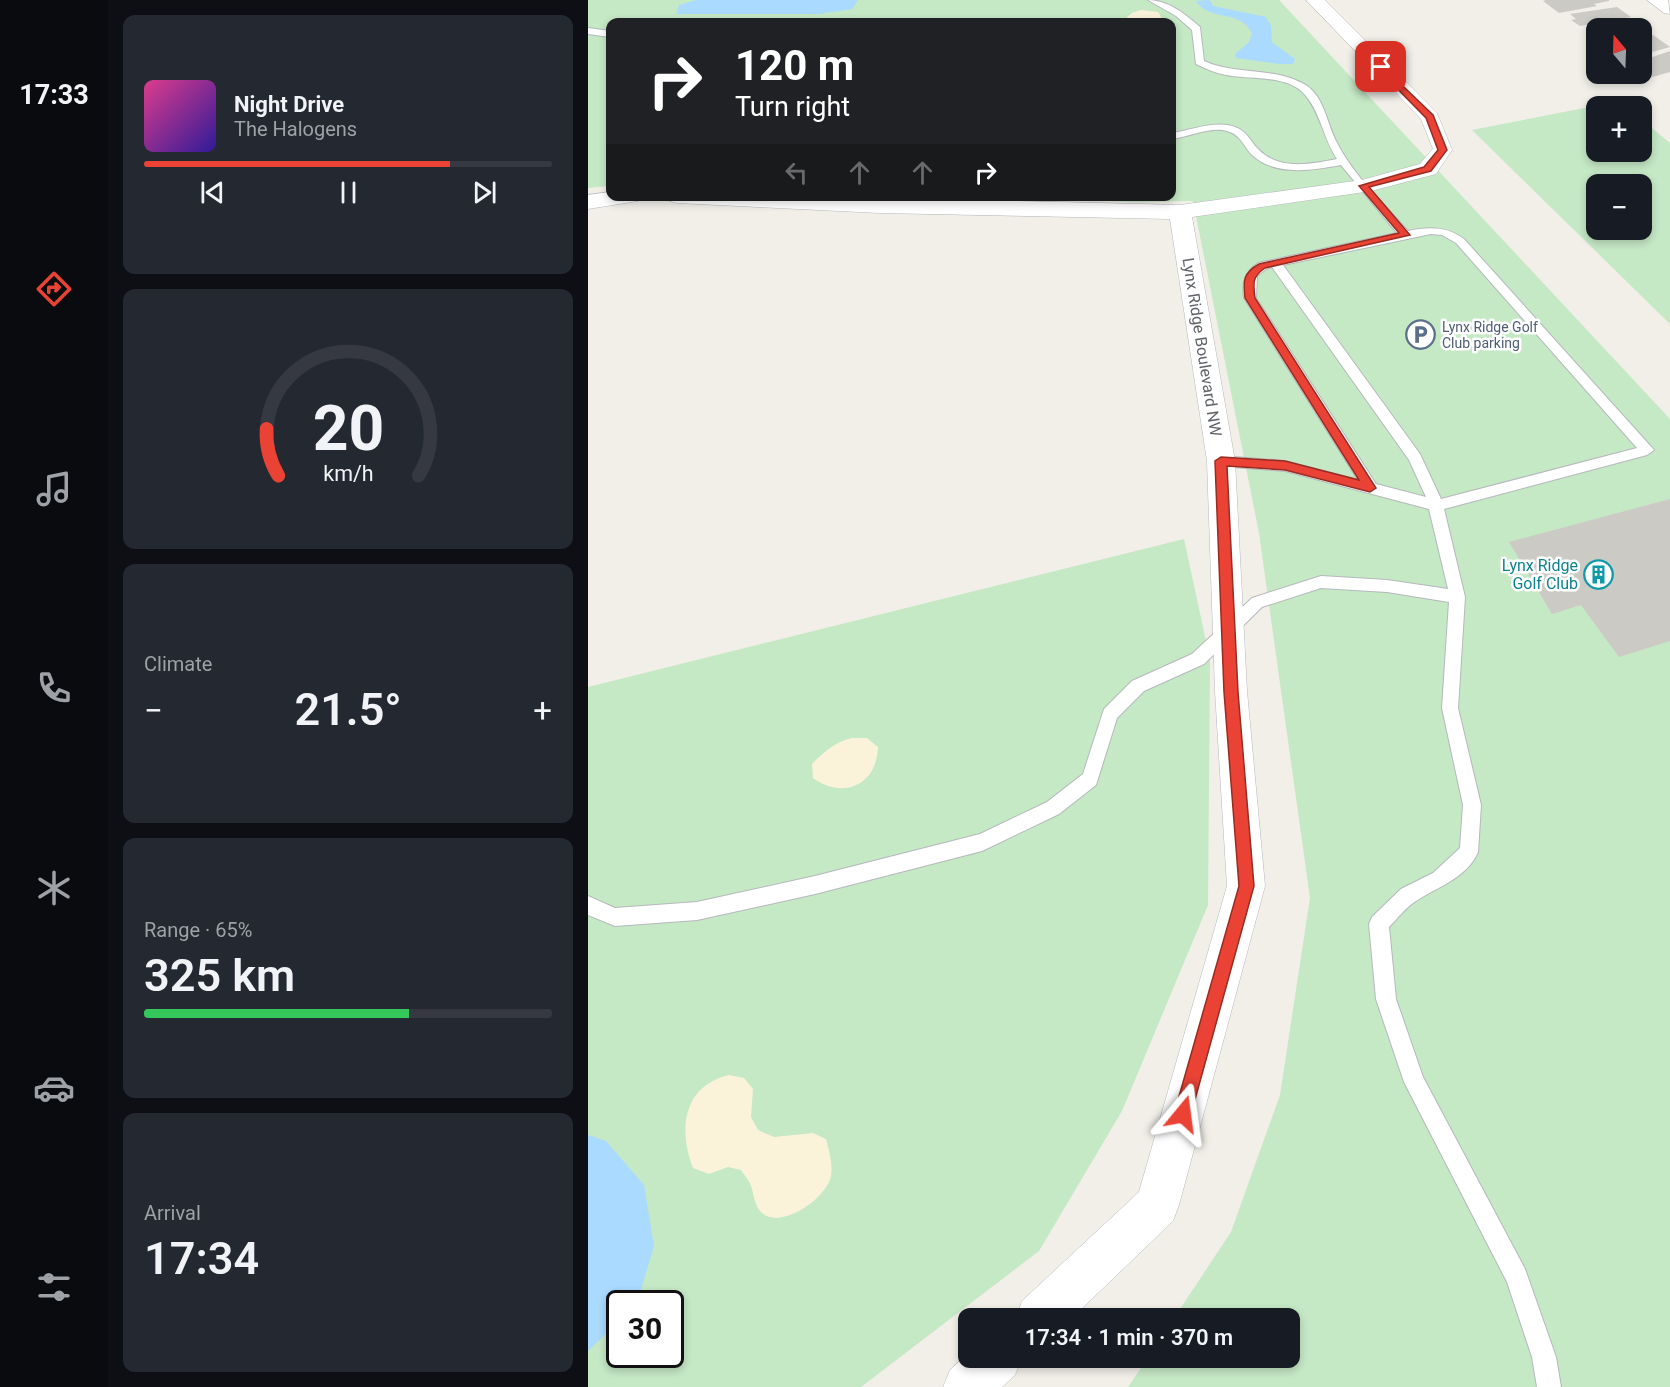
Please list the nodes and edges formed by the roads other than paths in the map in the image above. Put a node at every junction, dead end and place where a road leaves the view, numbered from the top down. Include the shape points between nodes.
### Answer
1 (1152, 0) edge
2 (1315, 0) edge
3 (1656, 0) edge
4 (1670, 9) edge
5 (588, 31) edge
6 (606, 33) edge
7 (1176, 135) edge
8 (1343, 161) junction
9 (1363, 186) junction
10 (606, 199) edge
11 (778, 201) edge
12 (588, 202) edge
13 (1180, 212) junction
14 (1405, 235) junction
15 (1275, 263) junction
16 (1221, 461) junction
17 (1370, 488) junction
18 (1435, 505) junction
19 (1457, 597) junction
20 (1229, 629) junction
21 (588, 905) edge
22 (1049, 1308) edge
23 (987, 1368) edge
24 (967, 1387) edge
25 (1549, 1387) edge

1 - 8 lane via 1197,29 1199,62 1214,71 1279,79 1301,86 1317,100 1320,118
2 - 9 street via 1430,117 1442,150 1428,169
3 - 4 street
5 - 6 lane
7 - 8 lane via 1217,127 1233,129 1267,162 1287,167
8 - 9 lane
9 - 13 street
9 - 14 lane
10 - 12 street
11 - 13 street
13 - 16 street, Lynx Ridge Boulevard NW
14 - 15 lane
14 - 18 lane via 1437,230 1460,241 1647,450
15 - 17 lane via 1252,272 1248,279 1250,298
15 - 18 lane via 1415,458
16 - 17 lane via 1285,466
16 - 20 street, Lynx Ridge Boulevard NW
17 - 18 lane
18 - 19 lane
19 - 20 lane via 1387,586 1321,582 1257,602
19 - 25 lane via 1450,708 1472,805 1469,852 1440,879 1408,895 1379,924 1386,999 1414,1082 1517,1277 1544,1357
20 - 21 lane via 1198,659 1138,686 1110,714 1090,779 1053,808 982,842 697,911 615,917
20 - 22 street, Lynx Ridge Boulevard NW via 1246,886 1157,1205
23 - 24 street

